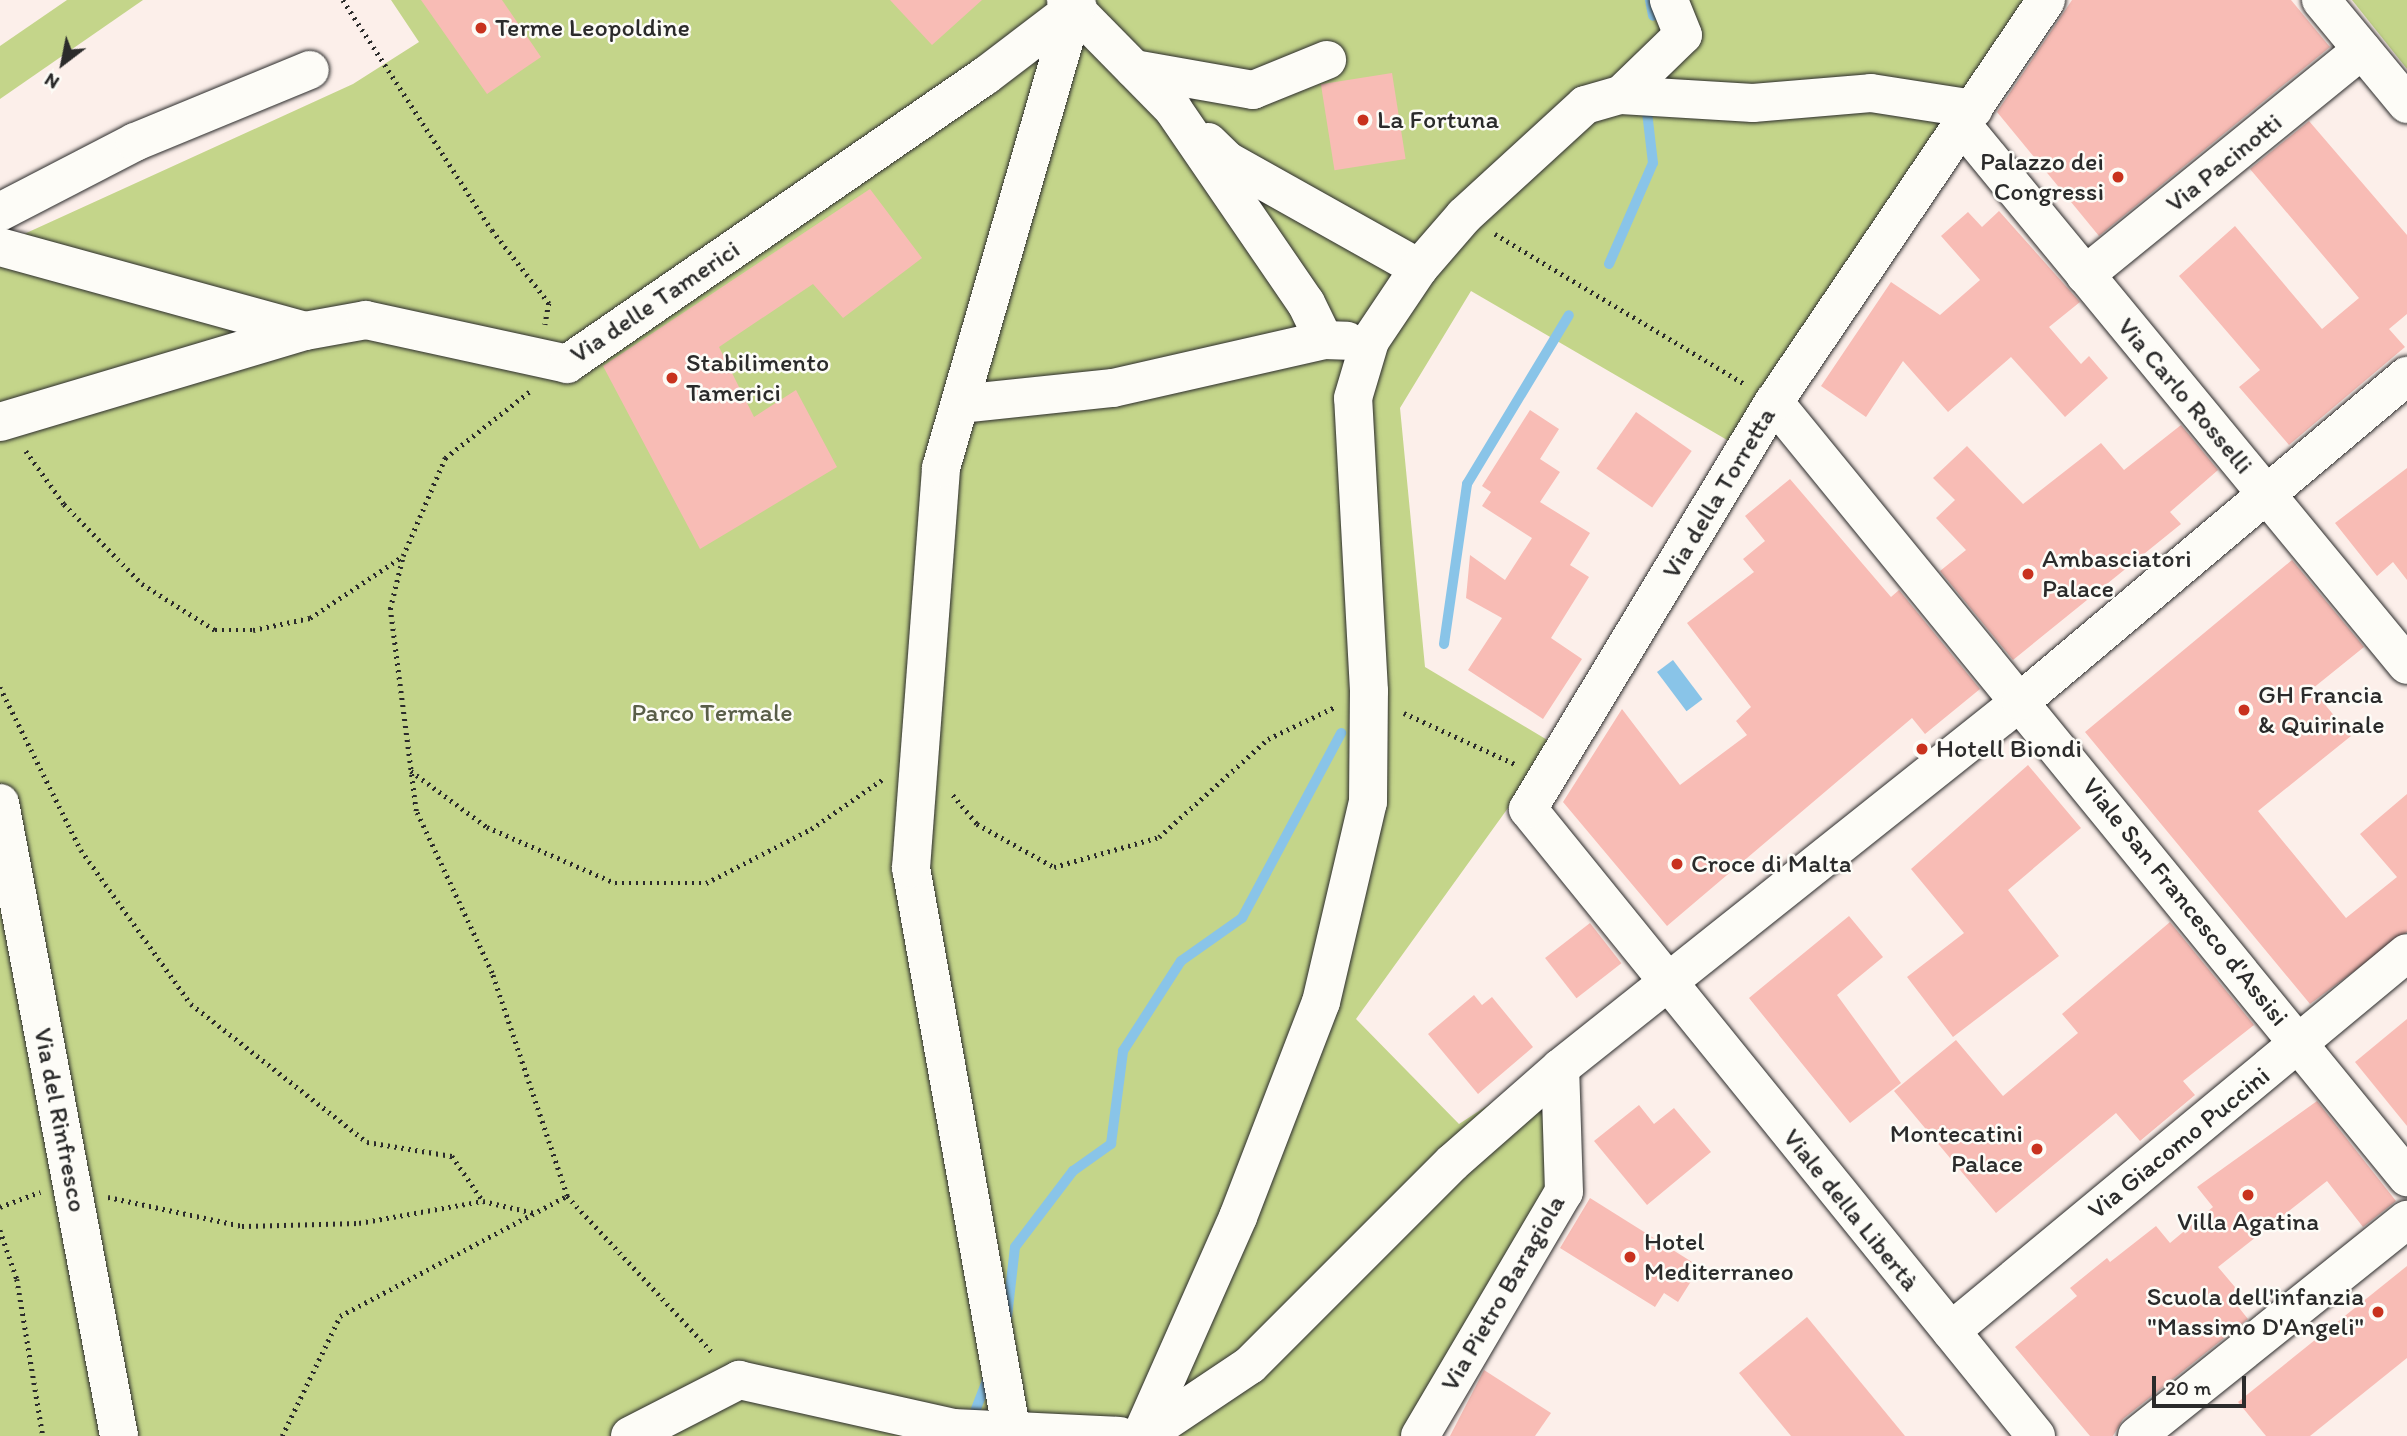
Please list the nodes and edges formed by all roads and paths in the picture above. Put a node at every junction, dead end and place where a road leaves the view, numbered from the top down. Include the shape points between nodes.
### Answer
1 (343, 0) edge
2 (1669, 0) edge
3 (2046, 0) edge
4 (2321, 0) edge
5 (1075, 3) edge
6 (2362, 50) junction
7 (1327, 60) dead end
8 (1135, 69) junction
9 (310, 70) dead end
10 (1621, 95) junction
11 (2407, 104) edge
12 (1173, 109) junction
13 (1968, 118) junction
14 (0, 212) edge
15 (1464, 216) junction
16 (0, 247) edge
17 (1419, 268) junction
18 (2085, 275) junction
19 (305, 331) junction
20 (1324, 340) junction
21 (1370, 341) junction
22 (554, 361) junction
23 (2407, 376) edge
24 (1774, 402) junction
25 (960, 404) junction
26 (3, 421) edge
27 (2264, 492) junction
28 (403, 556) junction
29 (2407, 665) edge
30 (0, 687) edge
31 (1370, 691) junction
32 (2021, 701) junction
33 (919, 755) junction
34 (411, 771) junction
35 (1546, 779) junction
36 (0, 803) edge
37 (2407, 953) edge
38 (1665, 984) junction
39 (2300, 1043) junction
40 (1560, 1068) junction
41 (2407, 1177) edge
42 (72, 1184) junction
43 (567, 1196) junction
44 (483, 1201) junction
45 (535, 1213) junction
46 (2407, 1220) edge
47 (0, 1230) edge
48 (1951, 1331) junction
49 (739, 1380) junction
50 (1011, 1428) junction
51 (43, 1436) edge
52 (119, 1436) edge
53 (282, 1436) edge
54 (630, 1436) edge
55 (1121, 1436) edge
56 (1143, 1436) edge
57 (1420, 1436) edge
58 (2036, 1436) edge
59 (2137, 1436) edge

1 - 22 path via 492,230 550,303
2 - 10 street via 1683,35
3 - 13 street, Via della Torretta
4 - 6 street
5 - 8 street
5 - 22 street, Via delle Tamerici
5 - 25 street
6 - 11 street
6 - 18 street, Via Pacinotti
7 - 8 street via 1253,90
8 - 12 street
9 - 14 street via 135,142
10 - 13 street via 1753,103 1871,93
10 - 15 street via 1585,105
12 - 17 street via 1228,161
12 - 20 street via 1306,303
13 - 18 street, Via Carlo Rosselli
13 - 24 street, Via della Torretta
15 - 17 street
15 - 24 path
16 - 19 street
17 - 21 street
18 - 27 street, Via Carlo Rosselli
19 - 22 street, Via delle Tamerici via 366,320
19 - 26 street, Via delle Tamerici
20 - 21 street
20 - 25 street via 1113,388
21 - 31 street via 1353,398
22 - 28 path via 445,458
23 - 27 street
24 - 32 street, Viale San Francesco d'Assisi
24 - 35 street, Via della Torretta
25 - 33 street via 941,468
26 - 28 path via 64,505 142,584 215,630 253,631 310,618
27 - 29 street, Via Carlo Rosselli
27 - 32 street
28 - 34 path via 390,609
30 - 44 path via 81,850 191,1004 367,1142 452,1156
31 - 33 path via 1268,739 1159,837 1055,867 977,824
31 - 35 path
31 - 56 street via 1368,802 1321,1002 1238,1217
32 - 38 street
32 - 39 street, Viale San Francesco d'Assisi
33 - 34 path via 811,830 706,883 614,883 487,827
33 - 50 street via 911,868
34 - 43 path via 416,811 492,973
35 - 38 street, Via della Torretta via 1528,809
36 - 42 street, Via del Rinfresco
37 - 39 street, Via Giacomo Puccini
38 - 40 street
38 - 48 street, Viale della Libertà
39 - 41 street, Viale San Francesco d'Assisi
39 - 48 street, Via Giacomo Puccini
40 - 56 street via 1452,1163 1250,1366
40 - 57 street, Via Pietro Baragiola via 1564,1192
42 - 44 path via 242,1226 359,1223
42 - 52 street, Via del Rinfresco
43 - 45 path
43 - 49 path
44 - 45 path
45 - 53 path via 340,1316
46 - 59 street
47 - 51 path via 17,1279
48 - 58 street, Viale della Libertà
49 - 50 street via 953,1428
49 - 54 street
50 - 55 street

